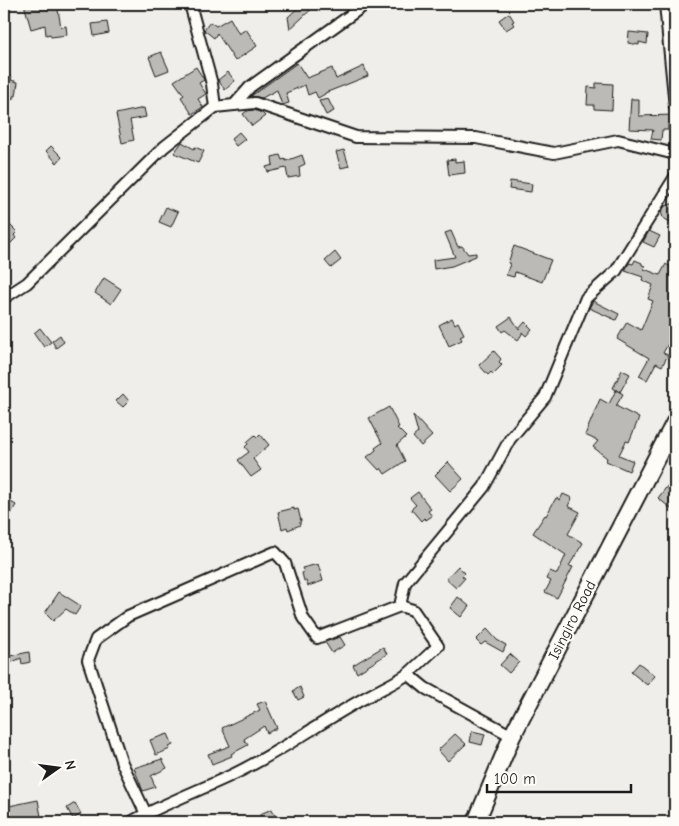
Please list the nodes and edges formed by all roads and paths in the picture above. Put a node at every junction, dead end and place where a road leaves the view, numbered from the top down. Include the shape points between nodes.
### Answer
1 (190, 4) edge
2 (366, 4) edge
3 (665, 4) edge
4 (234, 105) junction
5 (215, 107) junction
6 (675, 107) edge
7 (675, 154) edge
8 (675, 176) edge
9 (4, 298) edge
10 (675, 422) edge
11 (400, 606) junction
12 (408, 674) junction
13 (512, 736) junction
14 (146, 814) junction
15 (131, 822) edge
16 (476, 822) edge

1 - 5 street via 212,84
2 - 4 street via 250,87
3 - 6 street
4 - 5 street
4 - 7 street via 255,103 356,137 476,138 554,153 618,140
5 - 9 street via 164,147 26,283
8 - 11 street via 616,271 586,298 545,397 510,439 484,487 405,583
10 - 13 main road, Isingiro Road
11 - 12 street via 413,610 438,646
11 - 14 street via 317,638 303,618 285,563 275,552 128,616 96,639 88,660 122,763
12 - 13 street via 424,688
12 - 14 street via 234,775
13 - 16 main road, Isingiro Road
14 - 15 street

